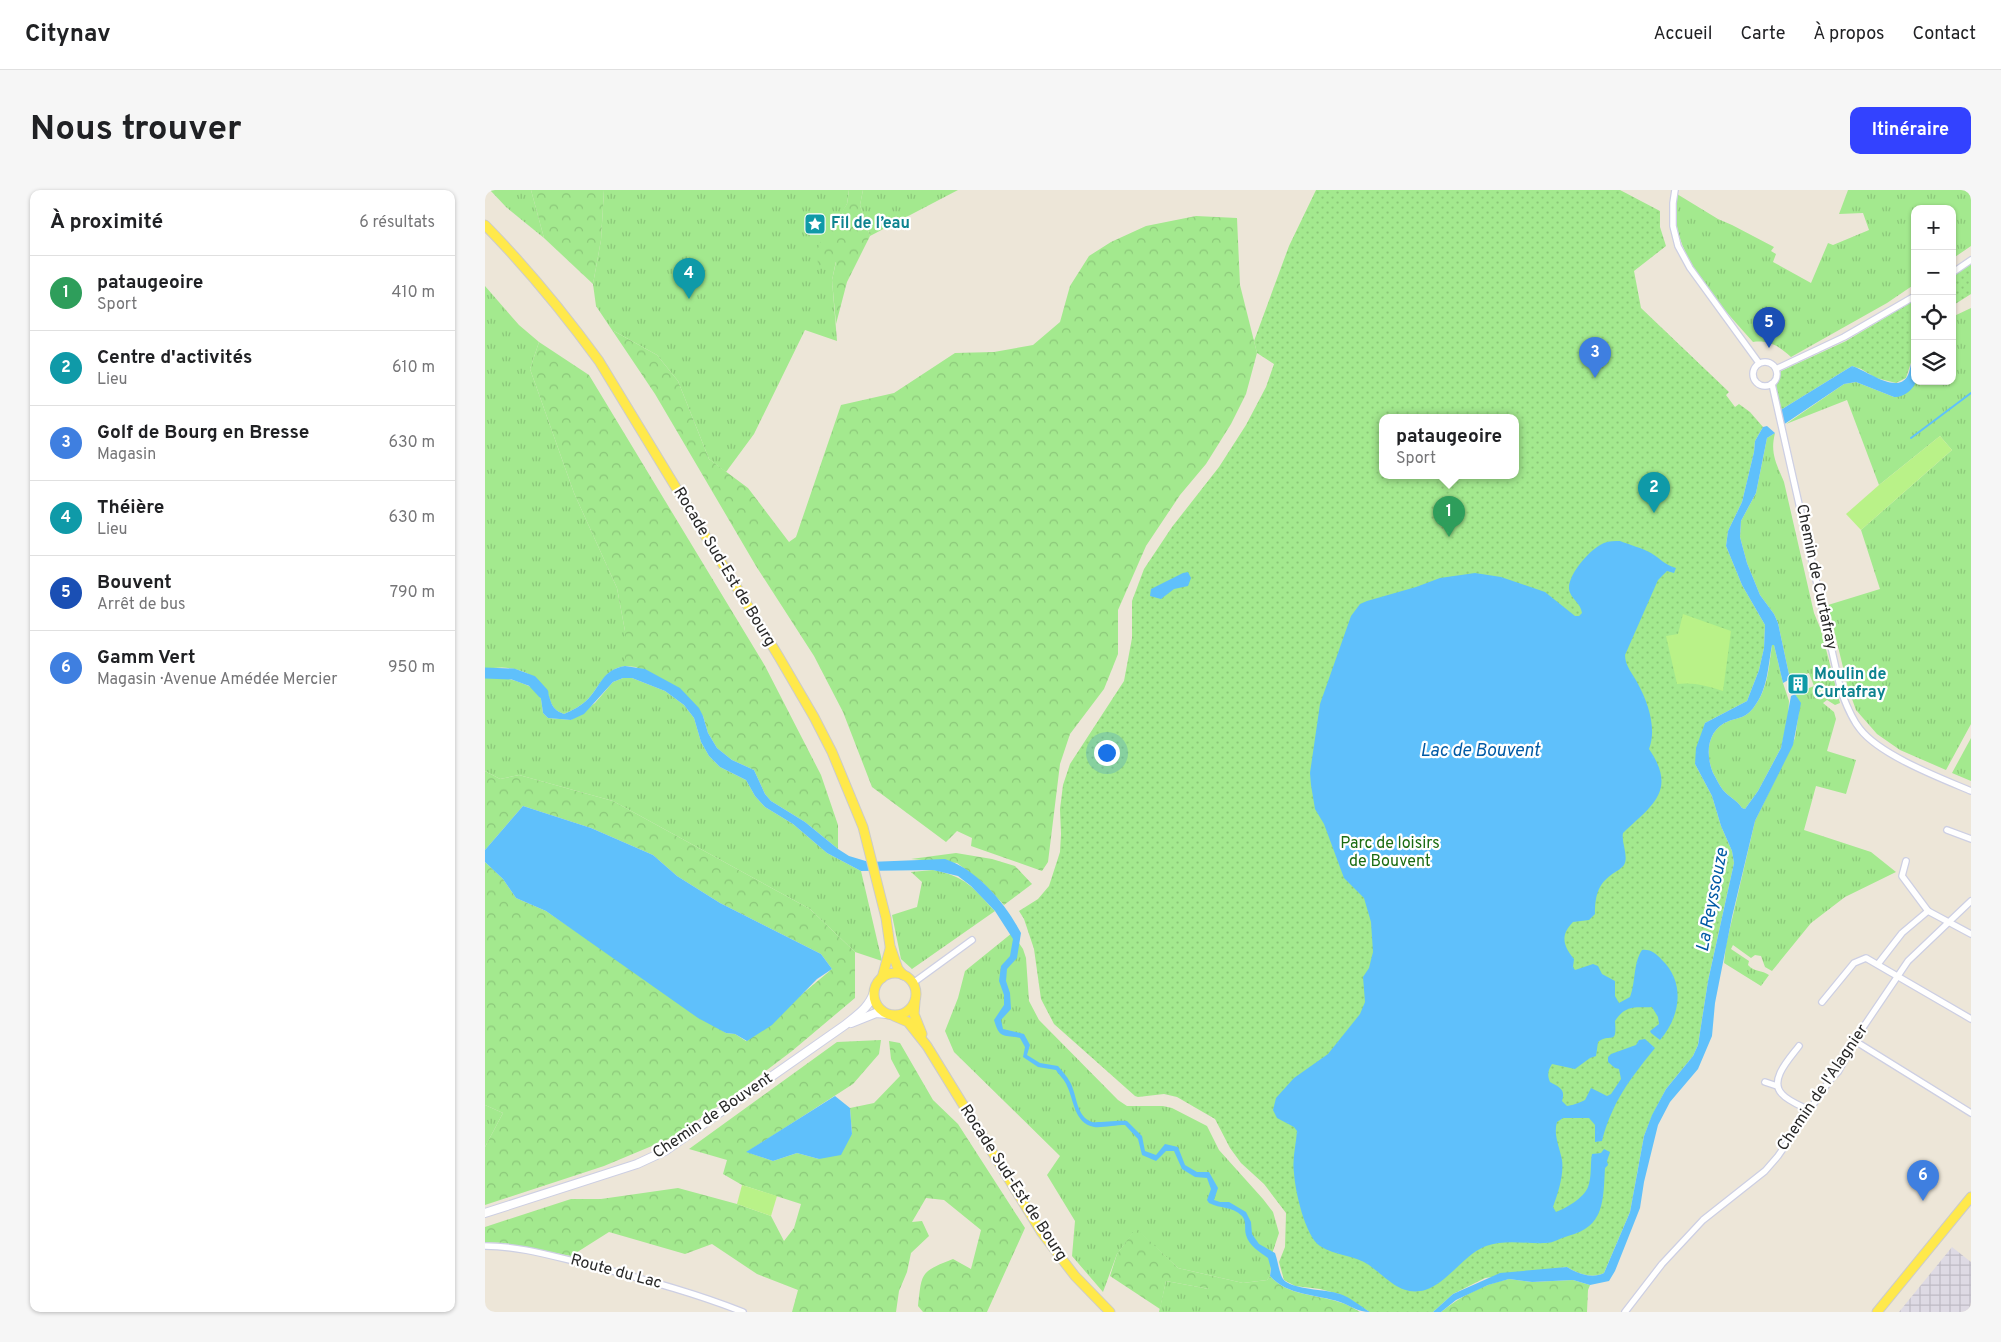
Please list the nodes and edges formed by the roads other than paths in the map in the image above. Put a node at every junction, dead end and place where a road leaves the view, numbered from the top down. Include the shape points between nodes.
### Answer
1 (1675, 190) edge
2 (485, 225) edge
3 (1971, 260) edge
4 (1956, 270) edge
5 (1911, 298) edge
6 (1759, 363) junction
7 (1776, 369) junction
8 (1772, 384) junction
9 (1971, 792) edge
10 (1947, 830) dead end
11 (1971, 839) edge
12 (1906, 861) dead end
13 (1971, 901) edge
14 (1928, 911) junction
15 (1948, 922) junction
16 (1971, 934) edge
17 (972, 940) dead end
18 (890, 946) junction
19 (1879, 964) junction
20 (903, 975) junction
21 (1897, 976) junction
22 (882, 978) junction
23 (913, 983) junction
24 (873, 992) junction
25 (915, 1002) junction
26 (1822, 1002) dead end
27 (890, 1015) junction
28 (1971, 1019) edge
29 (845, 1025) junction
30 (1855, 1041) junction
31 (927, 1046) junction
32 (1799, 1046) dead end
33 (1765, 1082) dead end
34 (1777, 1086) junction
35 (1809, 1110) junction
36 (1971, 1113) edge
37 (1971, 1197) edge
38 (485, 1213) edge
39 (485, 1246) edge
40 (743, 1312) edge
41 (1110, 1312) edge
42 (1625, 1312) edge
43 (1877, 1312) edge

1 - 6 street via 1673,226 1678,246 1690,268
2 - 18 main road, Rocade Sud-Est de Bourg via 531,274 599,361 814,717 859,815 887,918
3 - 4 street
5 - 7 street via 1843,337
6 - 7 street via 1771,363
6 - 8 street via 1753,369 1754,379 1763,386
7 - 8 street via 1776,379
8 - 9 street, Chemin de Curtafray via 1841,691 1850,714 1860,730 1875,743
10 - 11 street
12 - 14 street via 1902,876
13 - 15 street, Chemin de l'Alagnier
14 - 15 street
14 - 19 street via 1902,933
15 - 16 street
15 - 21 street, Chemin de l'Alagnier
17 - 23 street
18 - 20 main road, Rocade Sud-Est de Bourg via 898,970
18 - 22 main road, Rocade Sud-Est de Bourg
19 - 21 street
19 - 26 street via 1866,958 1854,963
20 - 22 main road via 891,973
20 - 23 main road
21 - 28 street
21 - 30 street, Chemin de l'Alagnier
22 - 24 main road
23 - 25 main road
24 - 27 main road via 877,1006
24 - 29 street, Chemin de Bouvent via 866,1007
25 - 27 main road via 907,1012
25 - 31 main road, Rocade Sud-Est de Bourg via 917,1022
27 - 29 street, Chemin de Bouvent via 876,1014
27 - 31 main road, Rocade Sud-Est de Bourg via 908,1022
29 - 38 street, Chemin de Bouvent via 665,1150 637,1164
30 - 35 street, Chemin de l'Alagnier via 1838,1072
30 - 36 street
31 - 41 main road, Rocade Sud-Est de Bourg via 1042,1233 1075,1276
32 - 34 street via 1778,1077
33 - 34 street
34 - 35 street via 1781,1094
35 - 42 street, Chemin de l'Alagnier via 1778,1156 1703,1220
37 - 43 main road
39 - 40 street, Route du Lac via 535,1252 646,1280

